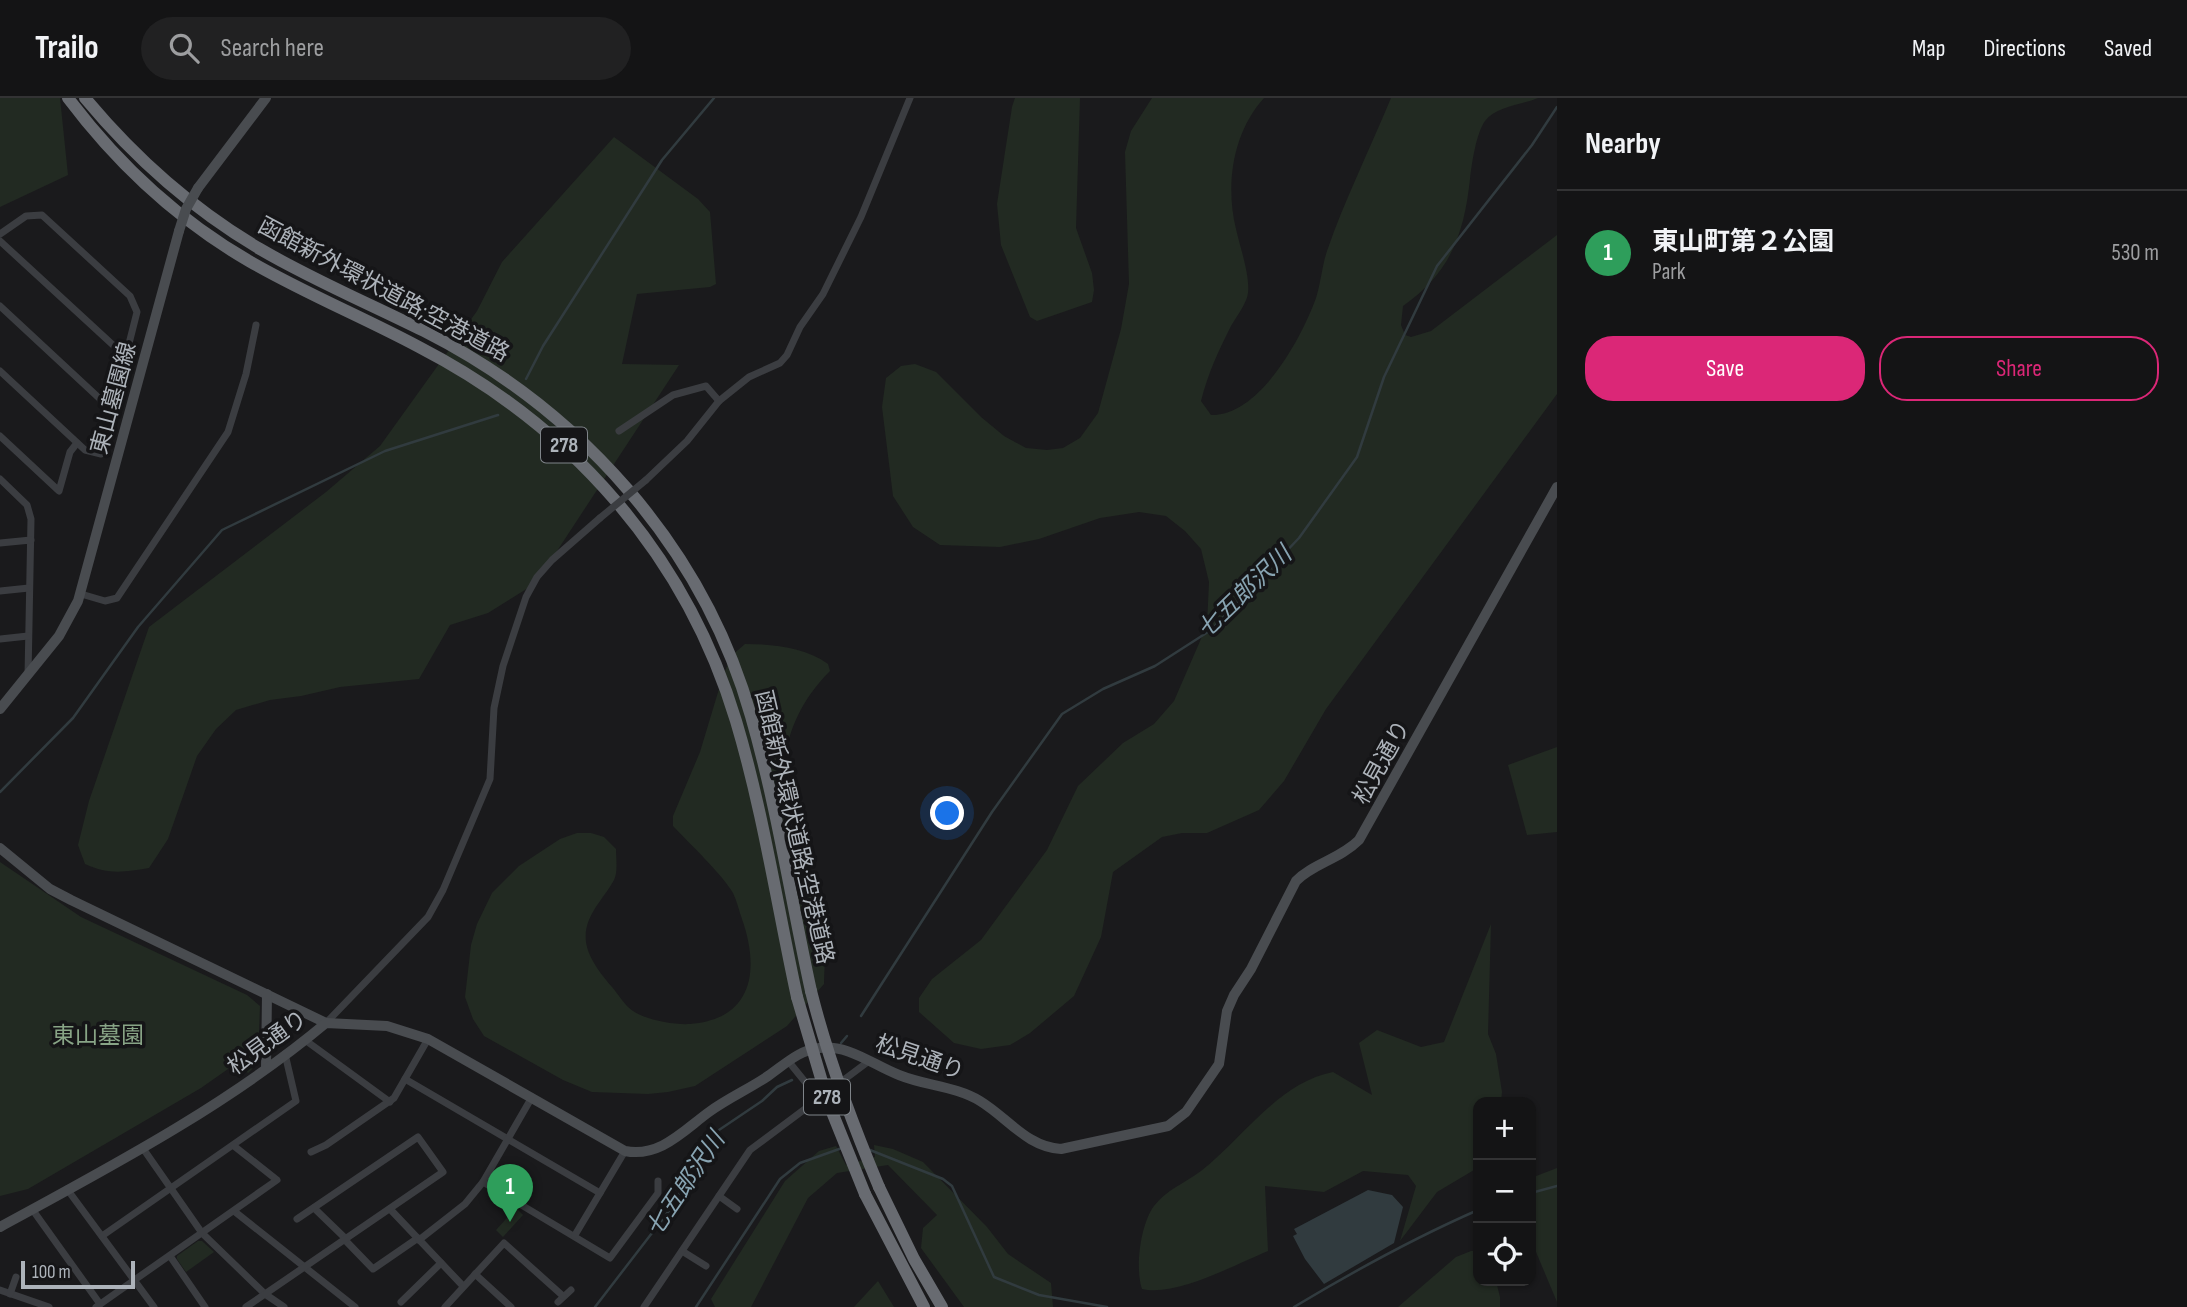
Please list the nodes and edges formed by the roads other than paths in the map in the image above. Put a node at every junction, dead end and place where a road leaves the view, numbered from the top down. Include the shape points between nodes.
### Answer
1 (68, 98) edge
2 (85, 98) edge
3 (266, 98) edge
4 (910, 98) edge
5 (0, 234) edge
6 (0, 241) edge
7 (0, 306) edge
8 (256, 325) dead end
9 (126, 357) junction
10 (1, 373) edge
11 (719, 401) junction
12 (113, 411) junction
13 (619, 430) dead end
14 (0, 436) edge
15 (77, 443) junction
16 (0, 479) edge
17 (1557, 487) edge
18 (30, 540) junction
19 (0, 543) edge
20 (29, 589) junction
21 (0, 591) edge
22 (80, 594) junction
23 (28, 636) junction
24 (0, 639) edge
25 (27, 677) junction
26 (0, 709) edge
27 (0, 848) edge
28 (267, 994) junction
29 (326, 1023) junction
30 (428, 1039) junction
31 (305, 1040) junction
32 (285, 1054) junction
33 (869, 1061) junction
34 (789, 1062) junction
35 (266, 1068) junction
36 (405, 1079) junction
37 (532, 1097) junction
38 (819, 1099) junction
39 (390, 1102) junction
40 (508, 1140) junction
41 (234, 1146) junction
42 (142, 1147) junction
43 (625, 1151) junction
44 (311, 1152) dead end
45 (658, 1181) dead end
46 (483, 1182) junction
47 (67, 1189) junction
48 (171, 1189) junction
49 (600, 1193) junction
50 (719, 1196) junction
51 (314, 1208) junction
52 (32, 1209) junction
53 (390, 1209) junction
54 (737, 1209) dead end
55 (234, 1211) junction
56 (297, 1219) dead end
57 (0, 1227) edge
58 (202, 1233) junction
59 (575, 1235) junction
60 (102, 1236) junction
61 (418, 1239) junction
62 (345, 1240) junction
63 (682, 1251) junction
64 (170, 1256) junction
65 (441, 1263) junction
66 (706, 1266) dead end
67 (304, 1267) junction
68 (475, 1274) junction
69 (16, 1277) dead end
70 (134, 1280) junction
71 (463, 1286) junction
72 (0, 1290) edge
73 (571, 1290) dead end
74 (10, 1294) junction
75 (265, 1294) junction
76 (401, 1302) dead end
77 (98, 1305) edge
78 (49, 1307) edge
79 (154, 1307) edge
80 (205, 1307) edge
81 (246, 1307) edge
82 (284, 1307) edge
83 (355, 1307) edge
84 (445, 1307) edge
85 (511, 1307) edge
86 (644, 1307) edge
87 (924, 1307) edge
88 (942, 1307) edge

1 - 87 highway, 函館新外環状道路;空港道路 / 278, bridge via 147,186 194,225 248,261 487,386 559,441 642,533 696,621 723,684 745,754 797,997 828,1102 865,1194
2 - 88 highway, 函館新外環状道路;空港道路 / 278, bridge via 112,130 204,212 258,248 436,337 538,402 596,453 684,565 739,678 761,750 811,991 843,1097 879,1188
3 - 22 street, 東山墓園線, bridge via 186,209
4 - 11 street via 861,217 787,355
5 - 9 street via 26,216 42,215 130,296 137,312
6 - 9 street
7 - 12 street
8 - 22 street via 228,432 117,598 105,601
9 - 12 street
10 - 15 street
11 - 13 street via 706,386 673,396
11 - 29 street, bridge via 687,441 537,577 503,666 494,708 490,779 443,890 428,917
12 - 15 street via 101,454
14 - 15 street via 60,491 70,452
16 - 18 street via 28,508
17 - 33 street, 松見通り via 1359,840 1296,881 1227,1011 1219,1064 1177,1121 1050,1148 1033,1142 959,1090 898,1075
18 - 19 street
18 - 20 street
20 - 21 street
20 - 23 street
22 - 25 street, 東山墓園線 via 63,630
23 - 24 street
23 - 25 street
25 - 26 street, 東山墓園線
27 - 28 street via 50,889
28 - 29 street
28 - 35 street
29 - 30 street, 松見通り via 387,1026
29 - 31 street, 松見通り
30 - 36 street
30 - 37 street, 松見通り
31 - 32 street, 松見通り
31 - 39 street
32 - 35 street, 松見通り
32 - 41 street via 296,1101
33 - 34 street, 松見通り via 822,1047
33 - 38 street
34 - 38 street
34 - 43 street, 松見通り via 670,1142 641,1153
35 - 42 street, 松見通り
36 - 39 street
36 - 40 street
37 - 40 street
37 - 43 street, 松見通り
38 - 50 street via 750,1150
39 - 44 street
40 - 46 street
40 - 49 street
41 - 48 street
41 - 55 street via 277,1180
42 - 47 street, 松見通り
42 - 48 street
43 - 49 street
45 - 59 street via 658,1193 610,1258
46 - 59 street
46 - 61 street via 465,1204
47 - 52 street, 松見通り
47 - 60 street
48 - 58 street
48 - 60 street
49 - 59 street
50 - 54 street
50 - 63 street
51 - 53 street via 418,1138 443,1172
51 - 56 street
51 - 62 street
52 - 57 street, 松見通り
52 - 77 street
53 - 61 street
53 - 62 street
55 - 58 street
55 - 67 street
58 - 64 street
58 - 75 street
60 - 70 street
61 - 62 street via 373,1269
61 - 65 street
62 - 67 street
63 - 66 street
63 - 86 street
64 - 70 street
64 - 80 street
65 - 71 street
65 - 76 street
67 - 75 street
67 - 83 street
68 - 71 street
68 - 73 street via 504,1243 561,1299
68 - 85 street
69 - 74 street
70 - 77 street
70 - 79 street
71 - 84 street
72 - 74 street
74 - 78 street
75 - 81 street
75 - 82 street

